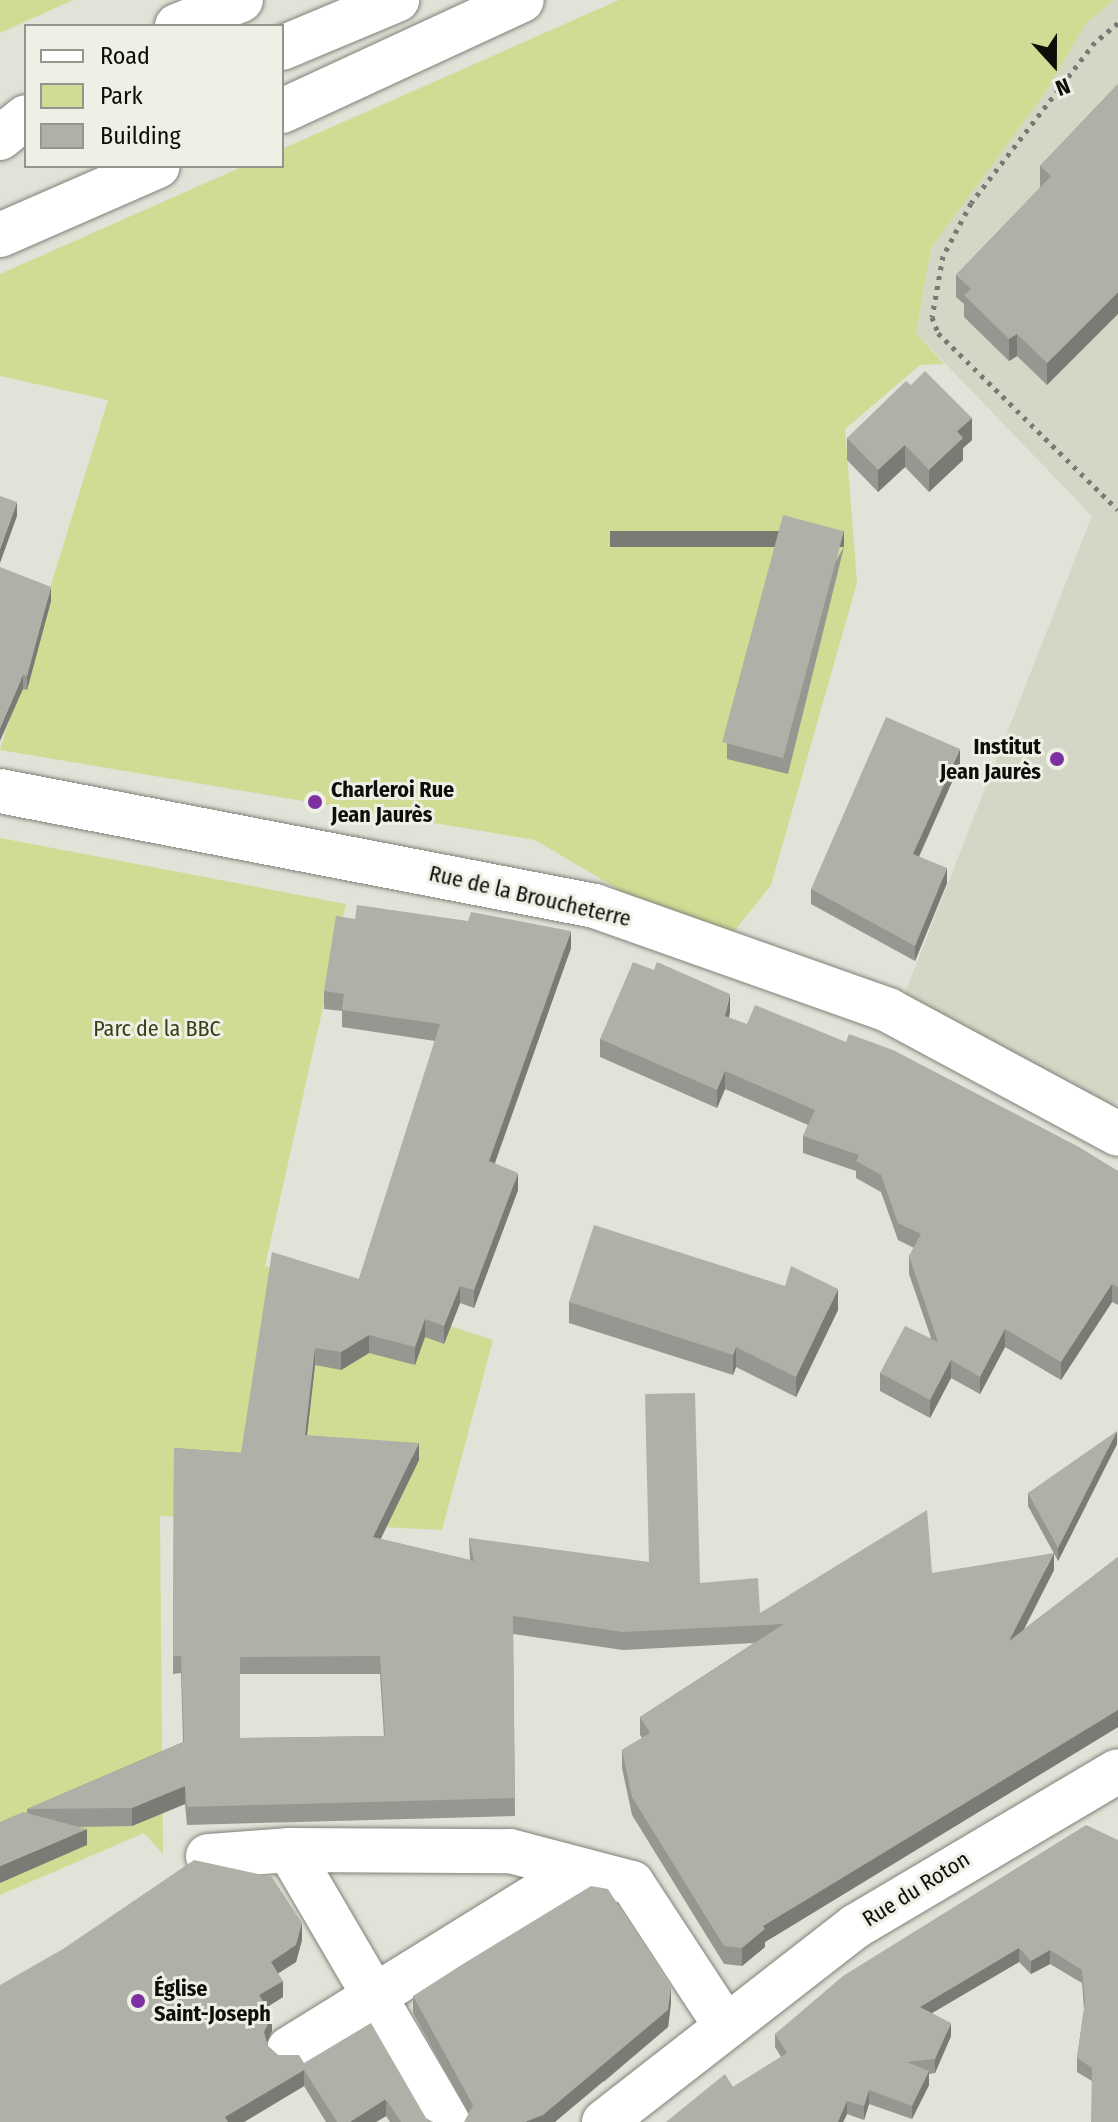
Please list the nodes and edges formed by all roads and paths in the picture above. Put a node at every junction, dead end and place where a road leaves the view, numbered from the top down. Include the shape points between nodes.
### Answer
1 (241, 0) edge
2 (397, 0) edge
3 (522, 0) edge
4 (1118, 23) edge
5 (182, 24) edge
6 (284, 47) edge
7 (284, 110) edge
8 (24, 119) edge
9 (24, 138) edge
10 (0, 141) edge
11 (153, 168) edge
12 (0, 235) edge
13 (1118, 510) edge
14 (0, 791) edge
15 (1118, 1134) edge
16 (1118, 1771) edge
17 (289, 1850) junction
18 (208, 1856) dead end
19 (578, 1870) junction
20 (373, 1996) junction
21 (725, 2025) junction
22 (289, 2049) dead end
23 (448, 2122) edge
24 (604, 2122) edge

1 - 5 main road
2 - 6 main road
3 - 7 main road
4 - 13 path via 1095,42 971,203 943,256 932,317 938,333
8 - 10 main road
9 - 10 main road
11 - 12 main road
14 - 15 main road, Rue de la Broucheterre via 595,906 888,1010
16 - 21 main road, Rue du Roton via 856,1926
17 - 18 main road
17 - 19 main road via 510,1851
17 - 20 main road
19 - 20 main road
19 - 21 main road via 632,1883
20 - 22 main road
20 - 23 main road
21 - 24 main road, Rue du Roton

